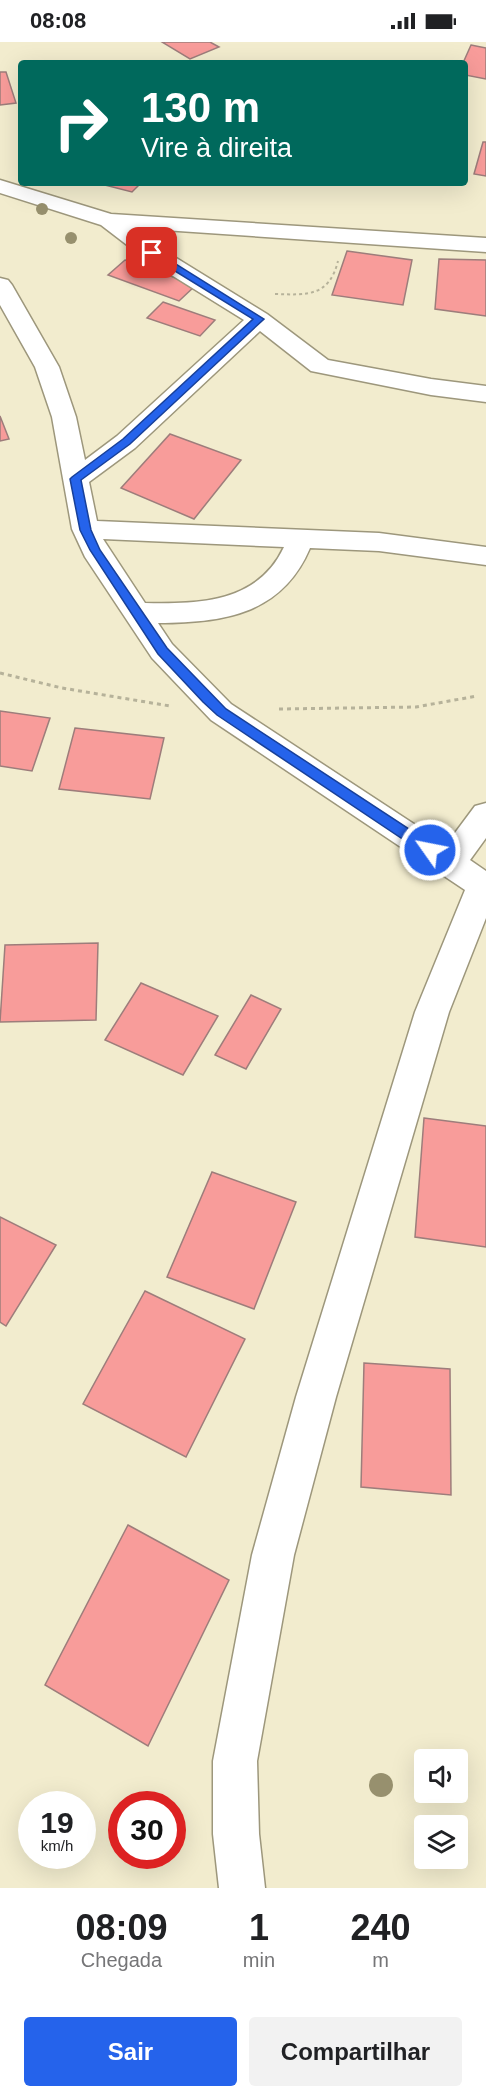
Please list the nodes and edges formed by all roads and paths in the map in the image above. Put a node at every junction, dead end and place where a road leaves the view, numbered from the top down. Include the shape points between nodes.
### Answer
1 (0, 186) edge
2 (109, 220) junction
3 (486, 245) edge
4 (339, 254) dead end
5 (0, 285) edge
6 (273, 294) dead end
7 (259, 319) junction
8 (486, 394) edge
9 (76, 479) junction
10 (85, 530) junction
11 (301, 539) junction
12 (486, 556) edge
13 (136, 613) junction
14 (0, 673) edge
15 (477, 696) dead end
16 (221, 712) junction
17 (486, 815) edge
18 (450, 863) junction
19 (485, 886) edge
20 (242, 1888) edge

1 - 2 street
2 - 3 street
2 - 7 street via 152,253
4 - 6 path via 338,266 328,287 321,292
5 - 9 street via 47,367 64,417
7 - 8 street via 320,366
7 - 9 street via 126,442
9 - 10 street
10 - 11 street
10 - 13 street
11 - 12 street via 380,542
11 - 13 street via 283,574 258,595 222,608 188,614
13 - 16 street via 162,651
14 - 16 path via 147,703
15 - 16 path via 416,707
16 - 18 street
17 - 18 street
18 - 19 street
19 - 20 street via 432,1012 273,1555 235,1761 236,1834

